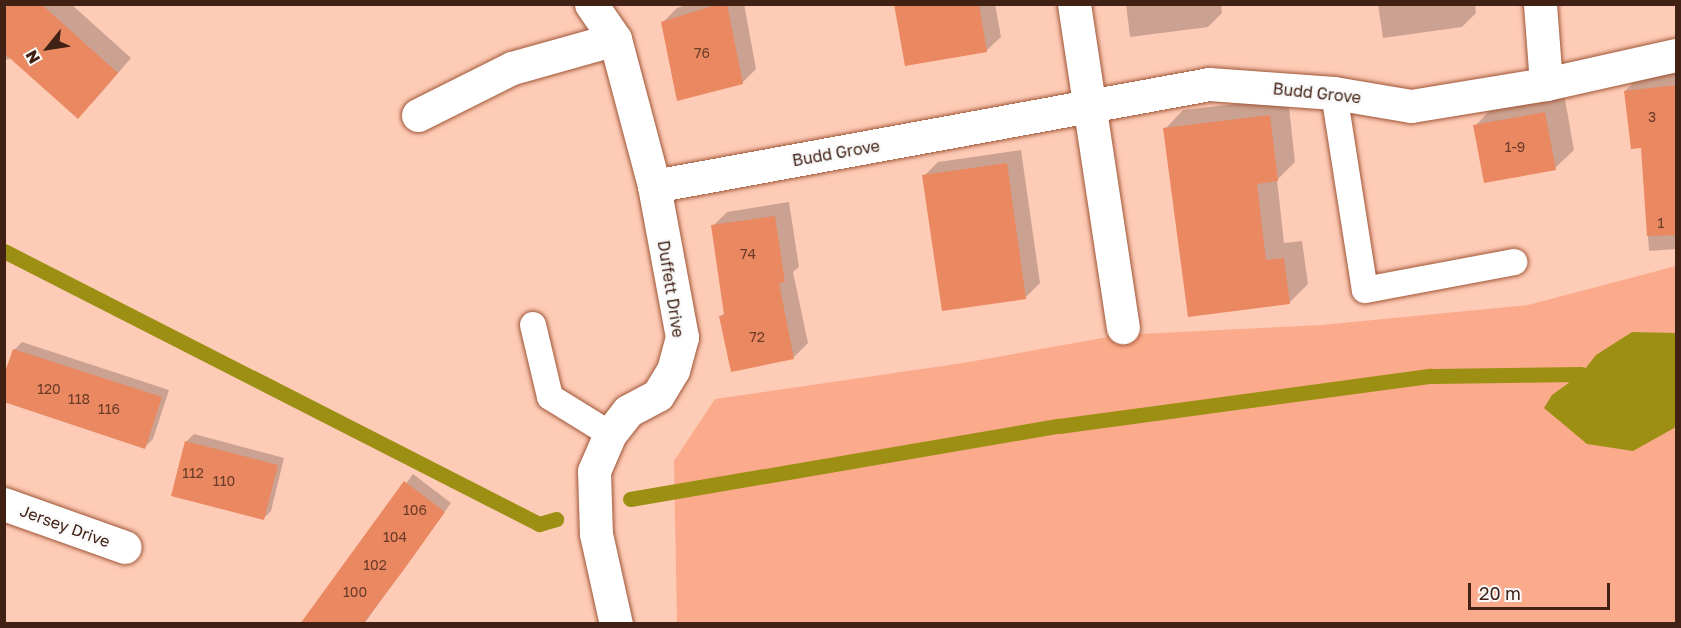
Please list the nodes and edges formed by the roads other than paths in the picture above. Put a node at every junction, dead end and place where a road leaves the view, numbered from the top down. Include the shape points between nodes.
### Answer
1 (591, 4) edge
2 (1074, 4) edge
3 (1540, 4) edge
4 (615, 39) junction
5 (1677, 55) edge
6 (1546, 84) junction
7 (1334, 93) junction
8 (1089, 106) junction
9 (418, 115) dead end
10 (654, 186) junction
11 (1514, 262) dead end
12 (533, 325) dead end
13 (1124, 327) dead end
14 (610, 434) junction
15 (4, 504) edge
16 (124, 547) dead end
17 (616, 624) edge

1 - 4 street, Duffett Drive
2 - 8 street
3 - 6 street
4 - 9 street via 512,68
4 - 10 street, Duffett Drive
5 - 6 street, Budd Grove
6 - 7 street, Budd Grove via 1411,106
7 - 8 street, Budd Grove via 1209,84
7 - 11 lane via 1365,290
8 - 10 street, Budd Grove
8 - 13 street
10 - 14 street, Duffett Drive via 682,337 673,370 658,395 628,411
12 - 14 lane via 550,397
14 - 17 street, Duffett Drive via 594,471 596,534
15 - 16 street, Jersey Drive

